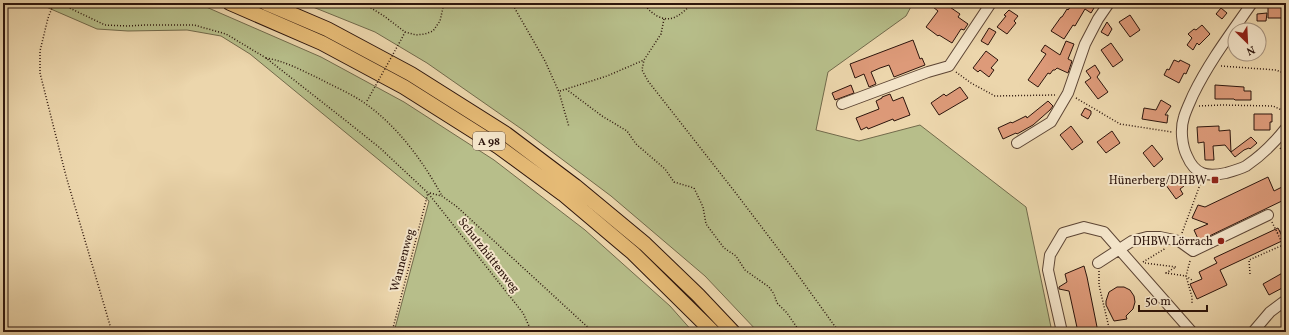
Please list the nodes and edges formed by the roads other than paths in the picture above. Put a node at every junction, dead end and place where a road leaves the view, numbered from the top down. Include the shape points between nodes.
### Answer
1 (230, 3) edge
2 (266, 3) edge
3 (991, 3) edge
4 (1109, 3) edge
5 (1252, 3) edge
6 (842, 104) dead end
7 (1286, 128) edge
8 (1016, 143) dead end
9 (1268, 215) dead end
10 (1119, 249) junction
11 (1098, 263) road end
12 (1286, 300) edge
13 (713, 332) edge
14 (732, 332) edge
15 (1062, 332) edge
16 (1192, 332) edge
17 (1253, 332) edge

1 - 13 highway, A 98 via 322,43 411,92 499,147 563,194 633,253
2 - 14 highway, A 98 via 327,29 411,74 506,134 576,186 645,244
3 - 6 street via 949,66
4 - 8 street via 1085,44 1068,93 1051,122
5 - 7 street via 1209,65 1183,118 1185,154 1190,164 1204,174 1230,172 1246,166 1263,153
9 - 10 street via 1193,251 1179,241 1160,237 1132,241
10 - 11 street
10 - 15 street via 1104,232 1084,227 1063,233 1050,255 1048,270
10 - 16 street
12 - 17 street via 1270,312

